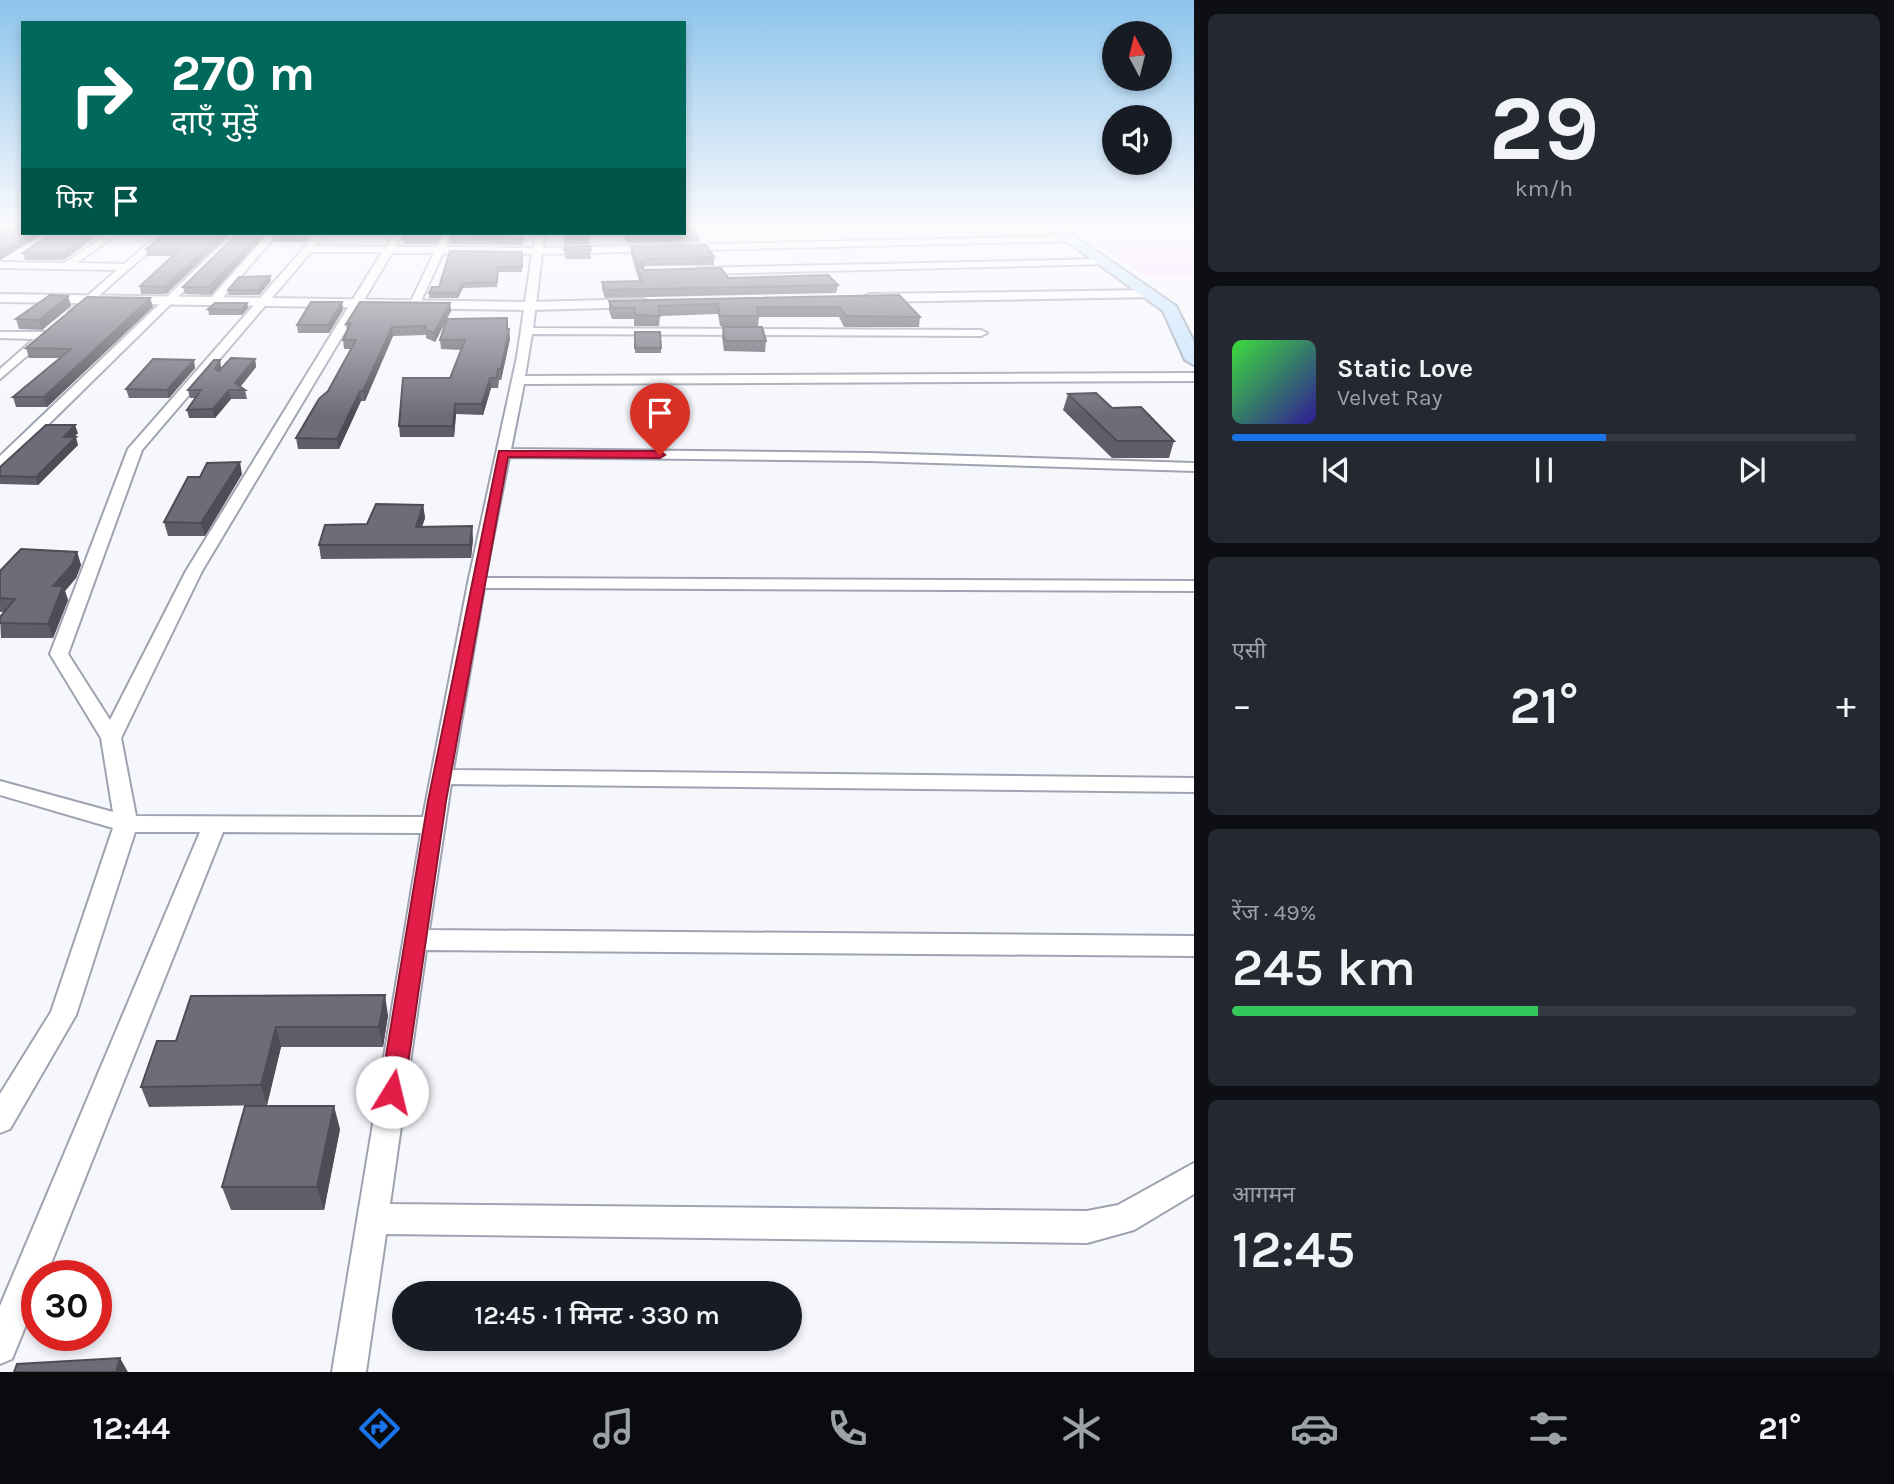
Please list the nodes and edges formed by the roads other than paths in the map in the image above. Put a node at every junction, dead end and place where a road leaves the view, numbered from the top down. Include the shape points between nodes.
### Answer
1 (102, 288) edge
2 (184, 288) edge
3 (226, 288) edge
4 (276, 288) edge
5 (367, 288) edge
6 (422, 288) edge
7 (533, 288) edge
8 (1141, 288) edge
9 (1150, 294) junction
10 (0, 298) edge
11 (90, 299) junction
12 (173, 299) junction
13 (859, 299) edge
14 (215, 300) junction
15 (265, 301) junction
16 (359, 302) junction
17 (415, 303) junction
18 (662, 303) edge
19 (531, 306) junction
20 (53, 329) junction
21 (527, 331) junction
22 (981, 333) dead end
23 (0, 335) edge
24 (1194, 360) edge
25 (1, 373) edge
26 (1194, 377) edge
27 (518, 380) junction
28 (503, 453) junction
29 (0, 464) edge
30 (1194, 467) edge
31 (476, 583) junction
32 (1194, 586) edge
33 (111, 738) junction
34 (442, 777) junction
35 (1194, 785) edge
36 (0, 788) edge
37 (126, 824) junction
38 (215, 824) junction
39 (433, 825) junction
40 (416, 940) junction
41 (1194, 946) edge
42 (0, 1120) edge
43 (1194, 1177) edge
44 (373, 1219) junction
45 (0, 1347) edge
46 (349, 1372) edge

1 - 11 street
2 - 12 street
3 - 14 street
4 - 15 street
5 - 16 street
6 - 17 street
7 - 19 street
8 - 9 main road
9 - 13 street
9 - 24 main road via 1170,309
10 - 11 street
11 - 12 street
11 - 20 street
12 - 14 street
12 - 29 street
14 - 15 street
15 - 16 street
15 - 33 street via 135,449 59,654
16 - 17 street
16 - 33 street via 194,571
17 - 19 street
18 - 19 street
19 - 21 street
20 - 23 street
20 - 25 street
21 - 22 street
21 - 27 street
26 - 27 street
27 - 28 street
28 - 30 street
28 - 31 street
31 - 32 street
31 - 34 street
33 - 37 street
34 - 35 street
34 - 39 street
36 - 37 street
37 - 38 street
37 - 42 street via 63,1015
38 - 39 street
38 - 45 street
39 - 40 street
40 - 41 street
40 - 44 street
43 - 44 street via 1123,1219 1087,1227
44 - 46 street

